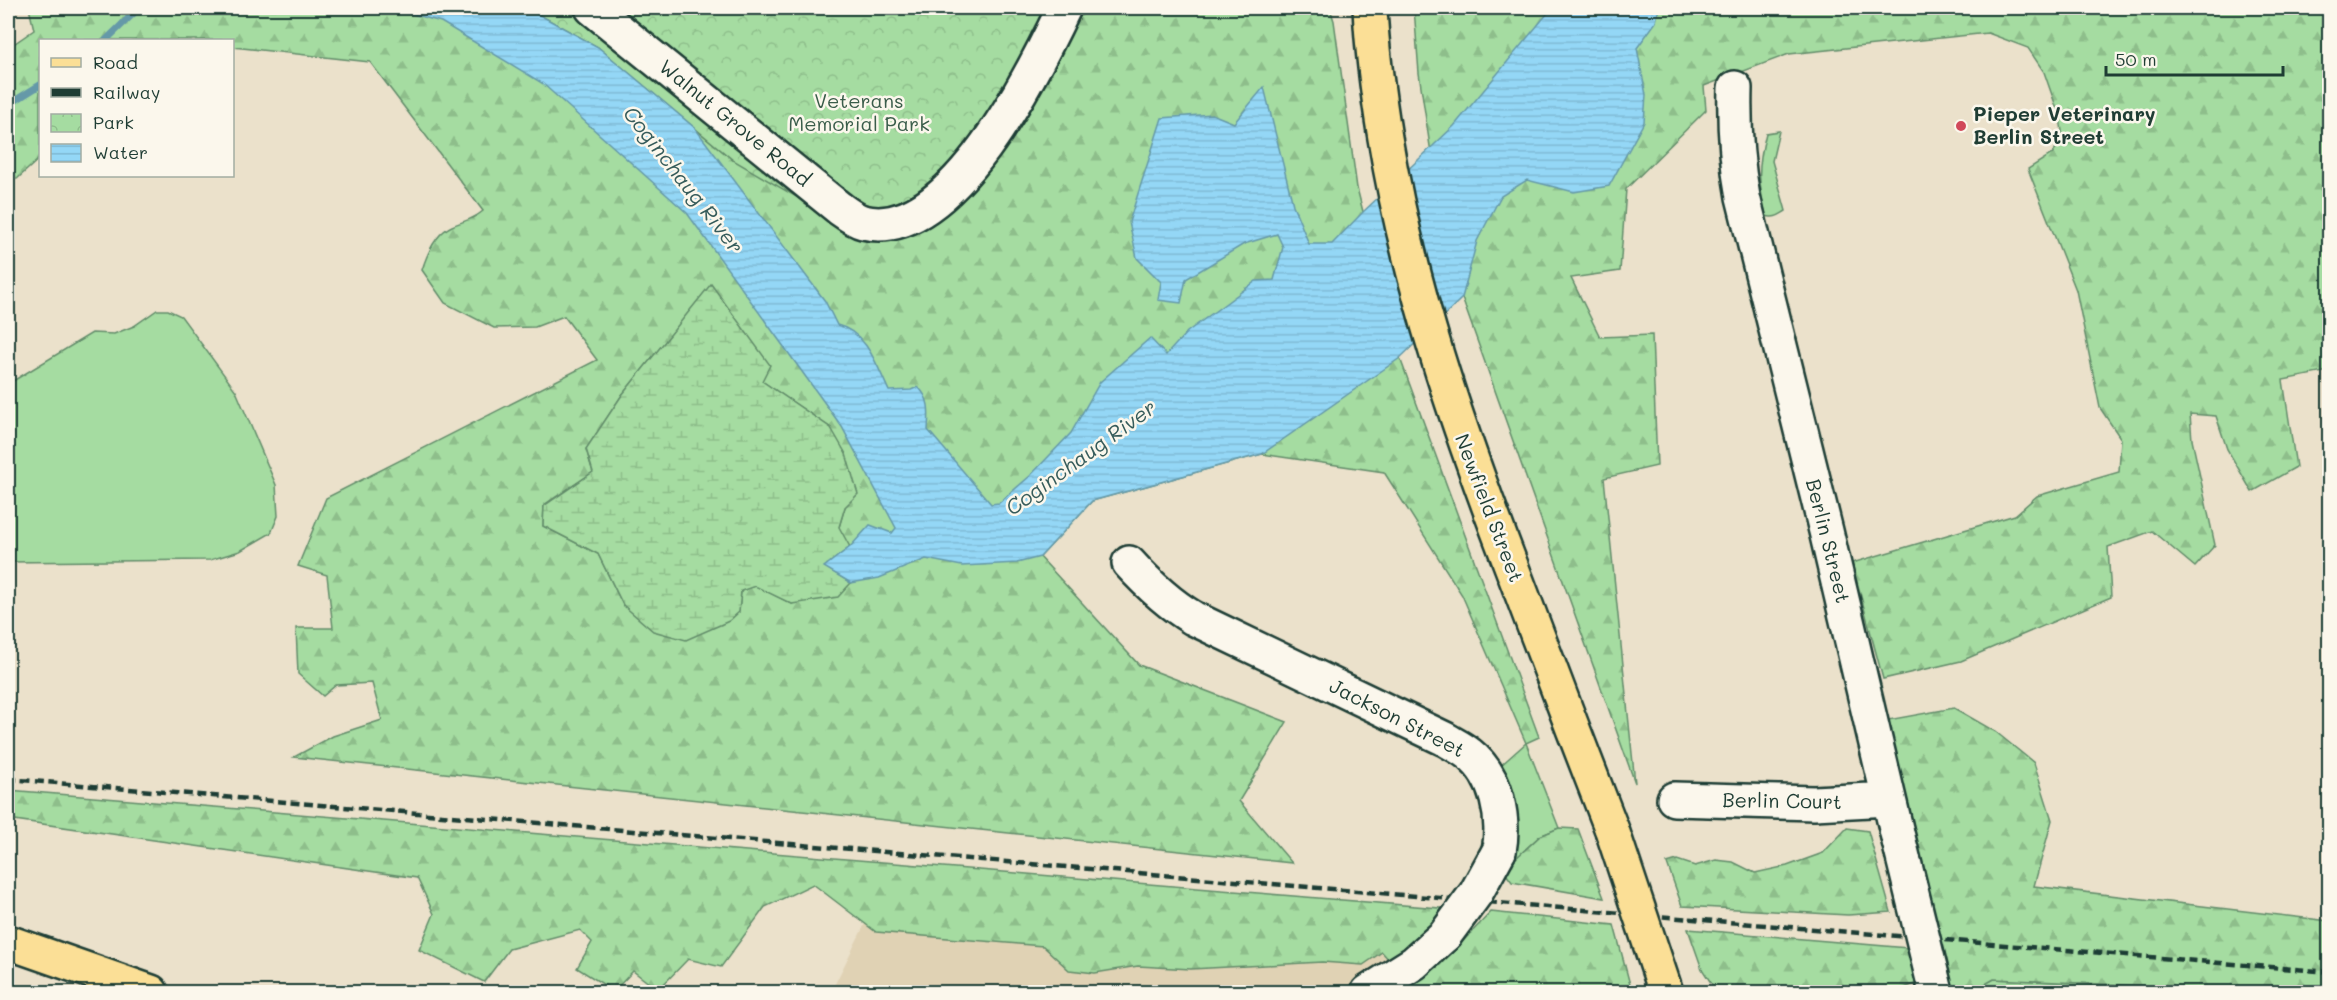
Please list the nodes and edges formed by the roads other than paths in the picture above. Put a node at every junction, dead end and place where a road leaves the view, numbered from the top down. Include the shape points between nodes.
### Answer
1 (592, 8) edge
2 (1064, 8) edge
3 (1370, 8) edge
4 (1735, 88) dead end
5 (1130, 563) dead end
6 (1674, 799) dead end
7 (1889, 799) junction
8 (8, 942) edge
9 (151, 993) edge
10 (1368, 993) edge
11 (1666, 993) edge
12 (1936, 993) edge

1 - 2 street, Walnut Grove Road via 839,208 861,222 884,224 912,217 957,182 1005,116
3 - 11 main road, Newfield Street, bridge via 1394,191 1440,368 1465,446 1612,830
4 - 7 street, Berlin Street via 1734,127 1743,196
5 - 10 street, Jackson Street, bridge via 1172,605 1193,618 1445,739 1471,755 1487,776 1497,799 1502,827 1499,851 1476,893 1445,935 1414,963
6 - 7 street, Berlin Court via 1814,803
7 - 12 street, Berlin Street, bridge
8 - 9 main road

